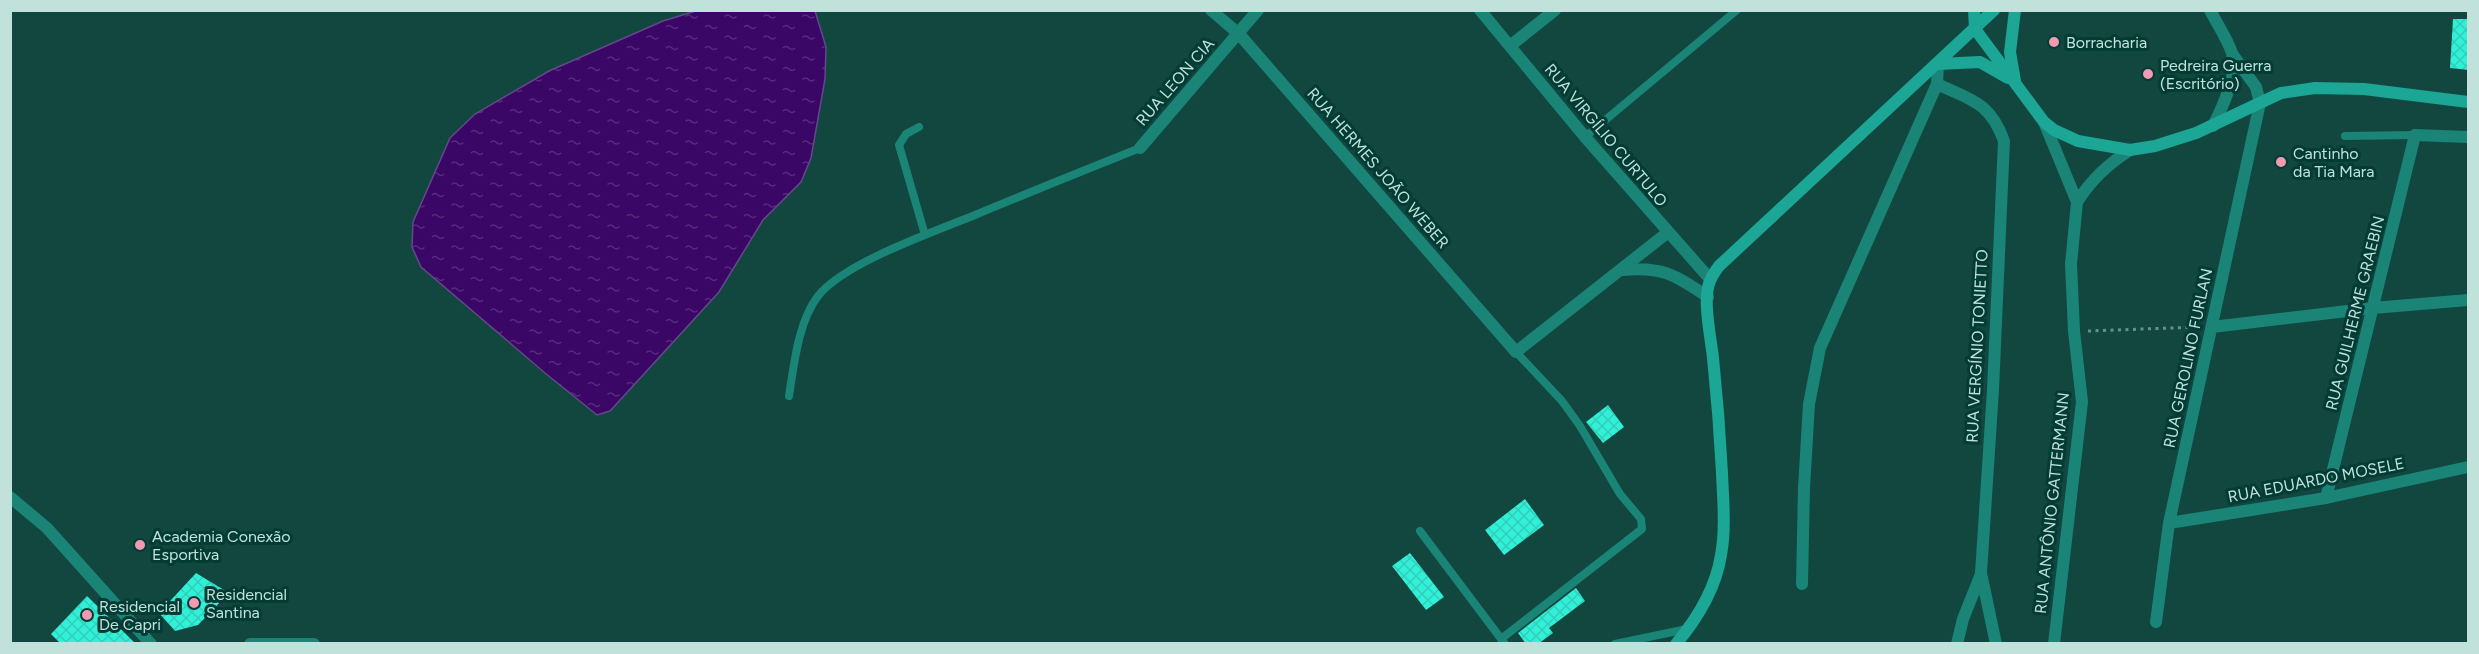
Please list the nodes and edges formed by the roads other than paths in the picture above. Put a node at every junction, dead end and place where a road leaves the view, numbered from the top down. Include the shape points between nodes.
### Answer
1 (1211, 10) edge
2 (1258, 10) edge
3 (1480, 10) edge
4 (1555, 10) edge
5 (1737, 10) edge
6 (1974, 10) edge
7 (1994, 10) edge
8 (2015, 10) edge
9 (2210, 10) edge
10 (1975, 29) junction
11 (1239, 34) junction
12 (1510, 46) junction
13 (2233, 55) junction
14 (1938, 64) junction
15 (1937, 84) junction
16 (2016, 84) junction
17 (2469, 102) edge
18 (2259, 103) junction
19 (2044, 122) junction
20 (2213, 126) junction
21 (920, 127) dead end
22 (2415, 135) junction
23 (2345, 136) dead end
24 (1585, 137) junction
25 (2469, 137) edge
26 (1140, 148) joint
27 (2130, 150) junction
28 (2077, 202) junction
29 (1667, 233) junction
30 (925, 235) junction
31 (1622, 270) junction
32 (1710, 279) junction
33 (1708, 297) junction
34 (2469, 300) edge
35 (2373, 308) junction
36 (2212, 327) junction
37 (1516, 352) junction
38 (789, 396) dead end
39 (2469, 467) edge
40 (10, 497) edge
41 (2326, 498) junction
42 (2169, 523) junction
43 (1420, 531) dead end
44 (1981, 573) junction
45 (1802, 584) dead end
46 (2156, 622) dead end
47 (1688, 629) junction
48 (1503, 641) edge
49 (151, 644) edge
50 (250, 644) edge
51 (314, 644) edge
52 (1615, 644) edge
53 (1676, 644) edge
54 (1957, 644) edge
55 (1996, 644) edge
56 (2054, 644) edge

1 - 11 street, RUA HERMES JOÃO WEBER
2 - 11 street, RUA LEON CIA
3 - 12 street, RUA VIRGÍLIO CURTULO
4 - 12 street
5 - 24 lane
6 - 10 main road
7 - 10 main road
8 - 16 main road via 2010,52
9 - 13 street
10 - 14 main road
10 - 16 main road
11 - 26 street, RUA LEON CIA
11 - 37 street, RUA HERMES JOÃO WEBER
12 - 24 street, RUA VIRGÍLIO CURTULO
13 - 18 street via 2256,87
13 - 20 street via 2224,103
14 - 15 street
14 - 16 main road via 1980,62
14 - 32 main road via 1719,266
15 - 44 street, RUA VERGÍNIO TONIETTO via 1981,104 1997,120 2004,141
15 - 45 street via 1820,348 1809,404
16 - 19 main road
17 - 18 main road via 2364,89 2314,88 2281,93
18 - 20 main road
18 - 36 street, RUA GEROLINO FURLAN
19 - 27 main road via 2078,141
19 - 28 street, RUA ANTÔNIO GATTERMANN
20 - 27 main road via 2155,146
21 - 30 lane via 906,134 899,145
22 - 23 lane
22 - 25 street
22 - 35 street, RUA GUILHERME GRAEBIN
24 - 29 street, RUA VIRGÍLIO CURTULO
26 - 30 lane
27 - 28 street via 2092,179
28 - 56 street, RUA ANTÔNIO GATTERMANN via 2071,264 2082,402
29 - 31 street
29 - 32 street, RUA VIRGÍLIO CURTULO
30 - 38 lane via 843,273 816,298 797,343
31 - 33 street via 1649,268 1679,278
31 - 37 street
32 - 33 main road
33 - 47 main road via 1724,520 1715,579
34 - 35 street
35 - 36 street
35 - 41 street, RUA GUILHERME GRAEBIN
36 - 42 street, RUA GEROLINO FURLAN
37 - 48 lane via 1580,426 1620,494 1641,519 1642,529
39 - 41 street, RUA EDUARDO MOSELE
40 - 49 street via 47,528
41 - 42 street, RUA EDUARDO MOSELE
42 - 46 street, RUA GEROLINO FURLAN
43 - 48 lane
44 - 54 street
44 - 55 street, RUA VERGÍNIO TONIETTO
47 - 52 lane
47 - 53 main road
50 - 51 street

